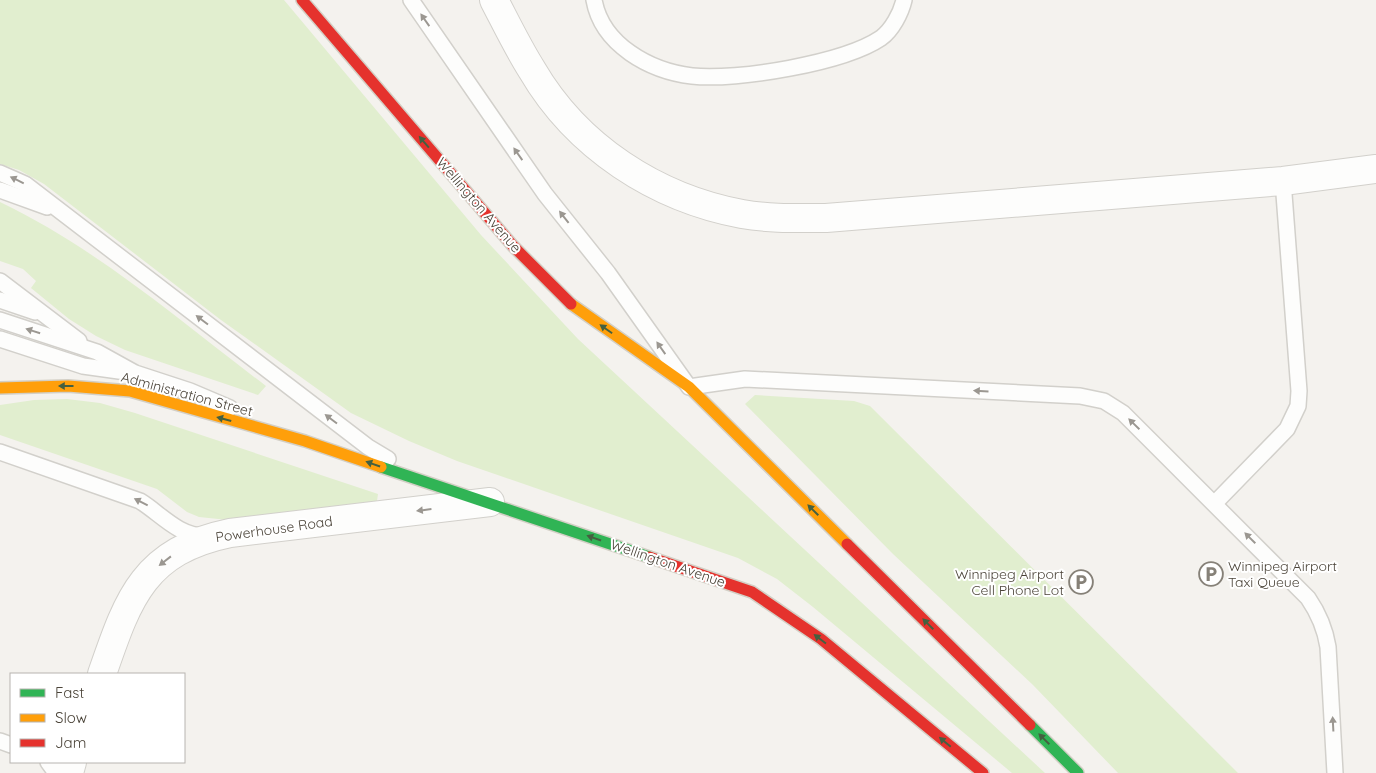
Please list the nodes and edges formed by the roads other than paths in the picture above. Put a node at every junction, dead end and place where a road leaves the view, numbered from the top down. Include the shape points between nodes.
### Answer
1 (302, 0) edge
2 (307, 0) edge
3 (411, 0) edge
4 (494, 0) edge
5 (594, 0) edge
6 (904, 0) edge
7 (315, 16) junction
8 (1376, 169) edge
9 (0, 173) edge
10 (1283, 180) junction
11 (0, 190) edge
12 (70, 219) junction
13 (0, 281) edge
14 (0, 300) edge
15 (0, 320) edge
16 (54, 322) junction
17 (0, 339) edge
18 (97, 352) junction
19 (135, 373) junction
20 (0, 377) edge
21 (39, 386) junction
22 (0, 388) edge
23 (689, 388) junction
24 (305, 441) junction
25 (0, 452) edge
26 (447, 489) junction
27 (490, 502) junction
28 (1215, 503) junction
29 (214, 536) junction
30 (102, 673) edge
31 (983, 773) edge
32 (1078, 773) edge
33 (1335, 773) edge

1 - 7 main road, Wellington Avenue
2 - 7 lane, Wellington Avenue
23 -> 3 lane, Wellington Avenue via 608,273 545,194
4 - 10 street via 532,72 557,106 603,152 637,176 669,192 734,212 781,218 826,218
5 - 6 lane via 605,28 619,46 653,65 692,76 732,75 826,61 881,38 893,25
23 -> 7 main road, Wellington Avenue via 574,306 513,246
8 - 10 street
12 -> 9 lane via 25,184
10 - 28 lane via 1298,406 1287,429
11 - 12 lane via 41,204
26 -> 12 lane via 368,447
13 - 16 lane
14 - 16 lane
18 -> 15 lane
16 - 18 lane
17 - 19 lane via 83,366
18 - 19 lane
19 - 24 lane via 190,391
20 - 21 lane
21 - 22 main road, Administration Street
24 -> 21 main road, Administration Street via 130,391
28 -> 23 lane via 1114,405 1093,398 745,379
32 -> 23 main road, Wellington Avenue
26 -> 24 main road, Wellington Avenue
29 -> 25 lane via 186,533 140,501
26 - 27 main road, Wellington Avenue
27 -> 29 street, Powerhouse Road
31 -> 27 main road, Wellington Avenue via 821,639 752,592
33 -> 28 lane via 1328,647 1319,614 1308,598
29 -> 30 street, Powerhouse Road via 181,550 144,580 127,606

